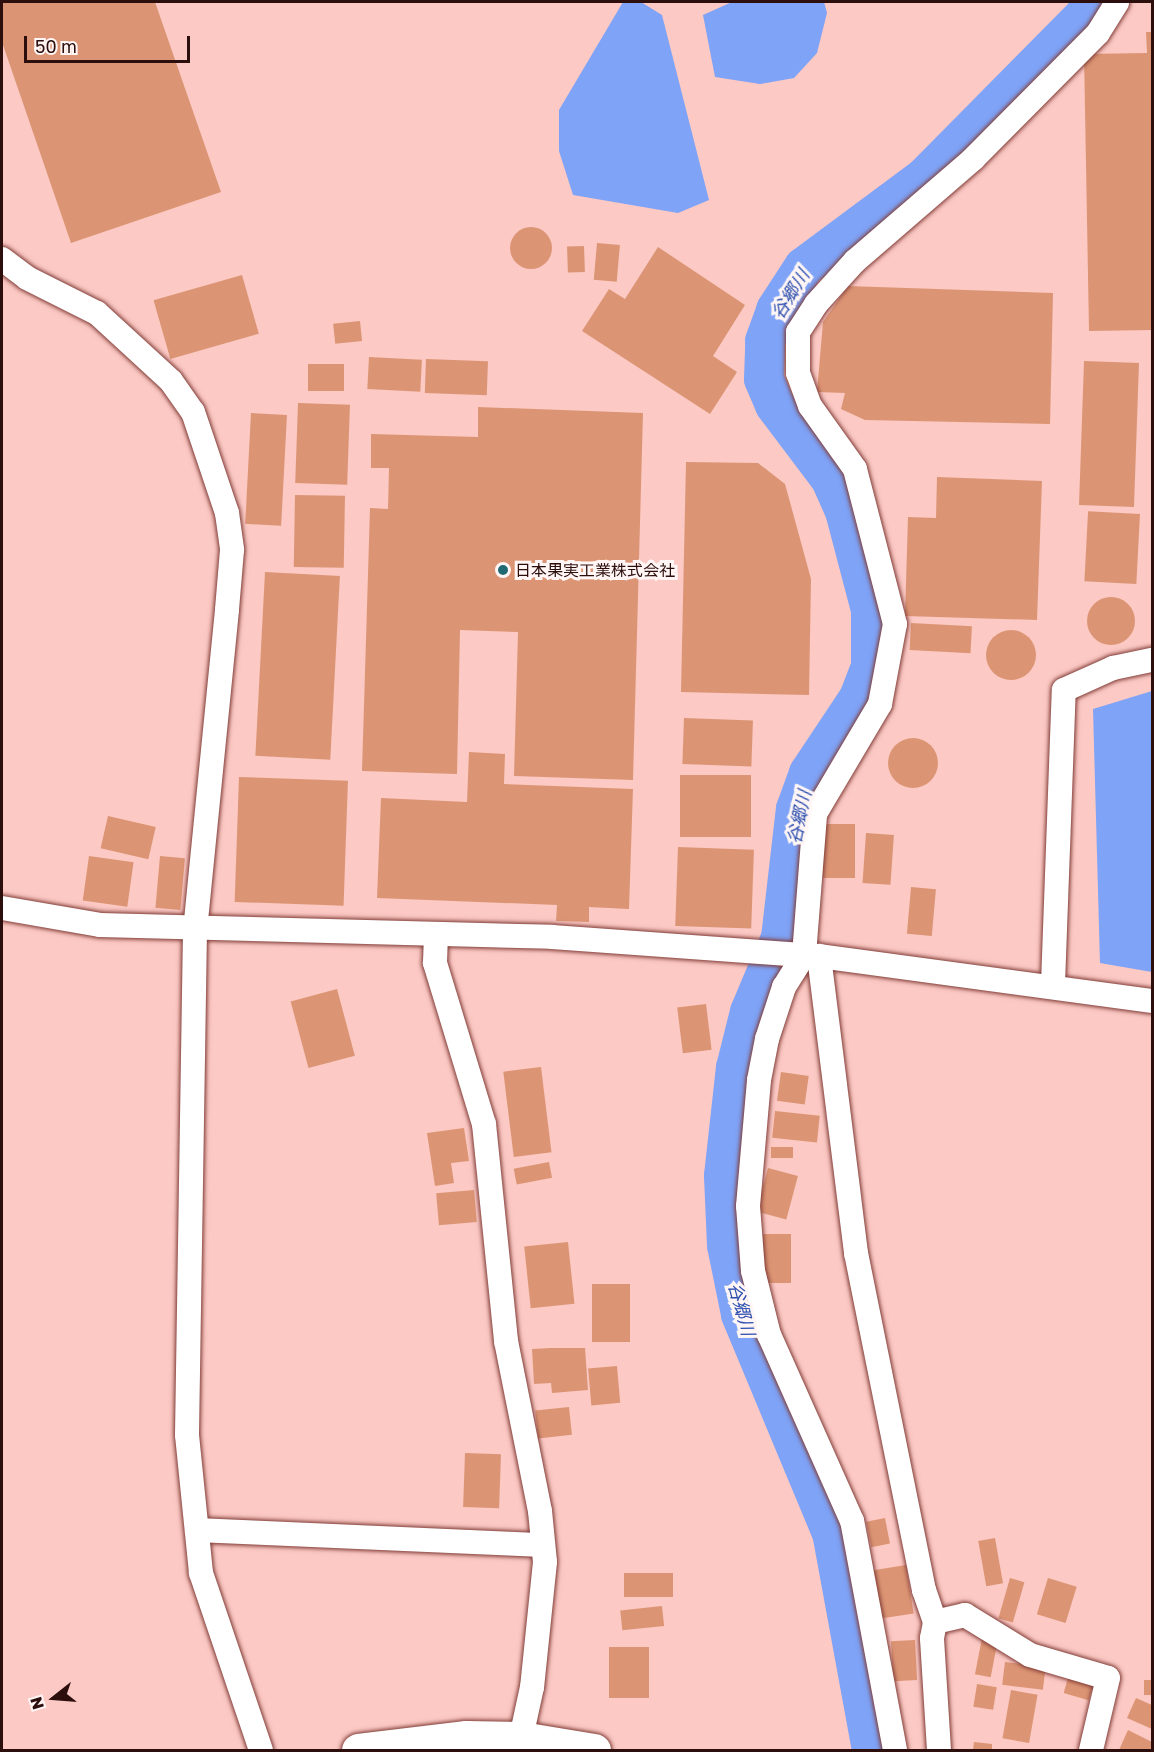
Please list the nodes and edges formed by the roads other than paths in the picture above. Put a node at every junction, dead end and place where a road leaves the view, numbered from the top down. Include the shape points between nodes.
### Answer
1 (1117, 2) edge
2 (2, 259) edge
3 (1152, 660) edge
4 (2, 908) edge
5 (195, 930) junction
6 (436, 934) junction
7 (805, 955) junction
8 (1053, 984) junction
9 (1152, 1001) edge
10 (197, 1530) junction
11 (543, 1545) junction
12 (935, 1622) junction
13 (521, 1738) junction
14 (261, 1750) edge
15 (358, 1750) edge
16 (594, 1750) edge
17 (895, 1750) edge
18 (939, 1750) edge
19 (1091, 1750) edge

1 - 7 street via 1098,33 973,159 855,261 816,304 798,332 798,374 810,406 855,469 895,624 880,704 815,814
2 - 5 street via 27,278 97,313 171,381 193,412 227,513 232,550
3 - 8 street via 1113,668 1064,690
4 - 5 street via 100,925
5 - 6 street
5 - 10 street via 187,1435
6 - 7 street
6 - 11 street via 435,963 484,1125 506,1341
7 - 8 street
7 - 12 street via 856,1253 924,1590
7 - 17 street via 784,987 759,1080 748,1206 753,1271 769,1335 852,1521
8 - 9 street
10 - 11 street
10 - 14 street via 201,1573
11 - 13 street via 538,1645
12 - 18 street via 932,1638
12 - 19 street via 965,1615 977,1618 1030,1655 1108,1678
13 - 15 main road via 466,1737
13 - 16 main road

